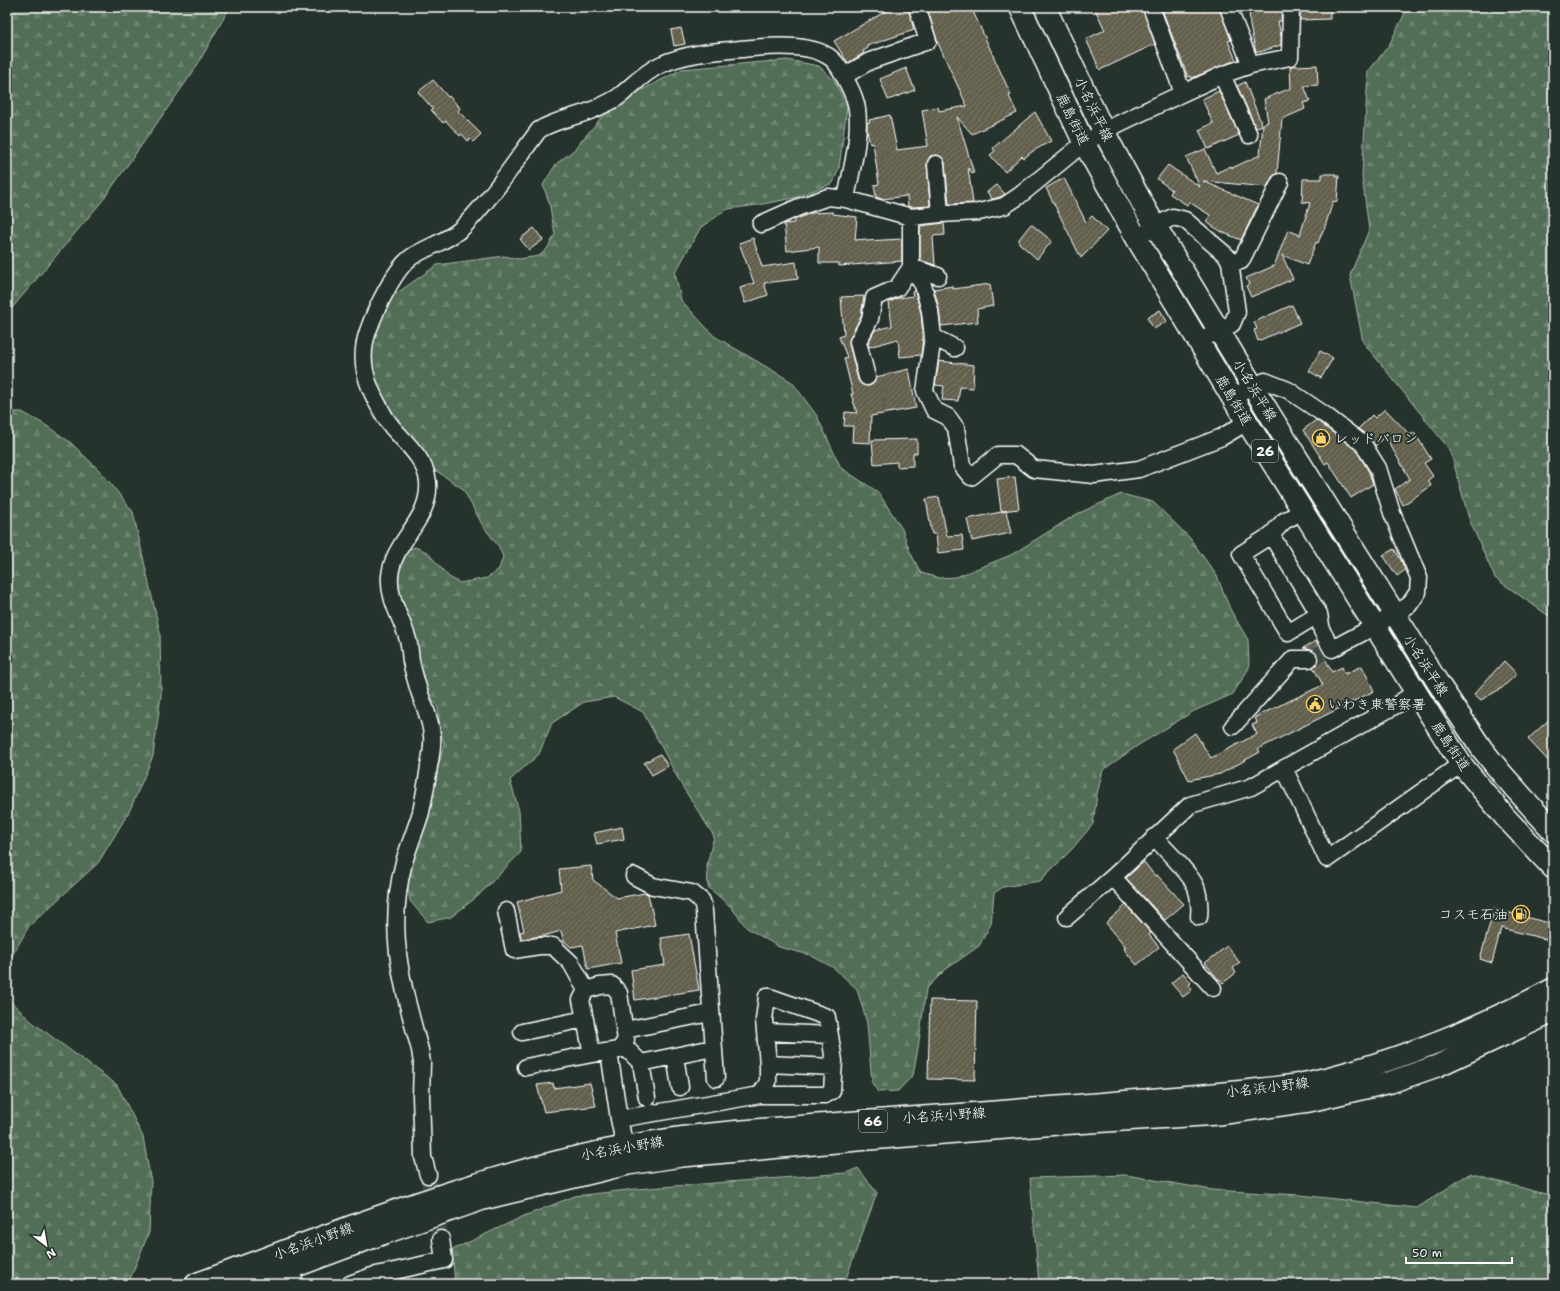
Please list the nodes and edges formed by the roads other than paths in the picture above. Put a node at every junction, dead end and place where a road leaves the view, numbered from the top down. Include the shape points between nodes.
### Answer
1 (917, 7) edge
2 (1020, 7) edge
3 (1045, 7) edge
4 (1151, 7) edge
5 (1228, 7) edge
6 (1291, 7) edge
7 (1251, 65) junction
8 (1222, 75) junction
9 (844, 76) junction
10 (1183, 92) junction
11 (1104, 132) junction
12 (1248, 135) dead end
13 (1084, 143) junction
14 (936, 164) dead end
15 (1280, 182) dead end
16 (846, 199) junction
17 (940, 214) junction
18 (911, 217) junction
19 (761, 224) dead end
20 (1155, 226) junction
21 (1137, 239) junction
22 (1230, 262) junction
23 (912, 267) junction
24 (938, 276) dead end
25 (1219, 331) junction
26 (933, 337) junction
27 (1198, 341) junction
28 (955, 348) dead end
29 (867, 377) dead end
30 (1254, 387) junction
31 (1232, 397) junction
32 (1247, 422) junction
33 (1303, 511) junction
34 (1271, 535) junction
35 (1319, 614) junction
36 (1394, 614) junction
37 (1375, 626) junction
38 (1288, 632) junction
39 (1321, 654) junction
40 (1292, 659) junction
41 (1416, 692) junction
42 (1233, 726) dead end
43 (1461, 764) junction
44 (1284, 768) junction
45 (1553, 830) edge
46 (1154, 837) junction
47 (1553, 868) edge
48 (634, 876) dead end
49 (1113, 877) junction
50 (506, 911) dead end
51 (1067, 917) dead end
52 (1199, 917) dead end
53 (1213, 988) dead end
54 (1553, 989) edge
55 (586, 990) junction
56 (1553, 1012) edge
57 (710, 1013) junction
58 (585, 1020) junction
59 (522, 1032) dead end
60 (765, 1032) junction
61 (830, 1035) junction
62 (624, 1037) junction
63 (713, 1048) junction
64 (609, 1052) junction
65 (592, 1054) junction
66 (675, 1056) junction
67 (641, 1063) junction
68 (768, 1064) junction
69 (833, 1066) junction
70 (526, 1067) dead end
71 (716, 1078) dead end
72 (680, 1087) dead end
73 (760, 1096) junction
74 (647, 1098) dead end
75 (619, 1118) junction
76 (626, 1155) junction
77 (428, 1175) tunnel mouth
78 (441, 1239) tunnel mouth
79 (292, 1277) edge
80 (196, 1284) edge
81 (248, 1284) edge
82 (350, 1284) edge

1 - 9 street via 928,41 870,61
2 - 13 main road, 鹿島街道 / 26
3 - 11 main road, 小名浜平線 / 26
4 - 10 street
5 - 7 street
6 - 7 street via 1290,57
7 - 8 street
8 - 10 street
8 - 12 street
9 - 16 street via 852,91 858,122
9 - 77 street via 836,63 826,55 810,49 774,46 708,52 660,64 648,71 620,96 598,108 549,123 539,130 482,207 458,231 439,244 410,257 391,282 368,330 364,363 369,389 389,424 423,463 428,482 427,497 420,519 400,546 392,562 390,577 390,595 408,640 419,692 430,721 432,739 420,813 404,863 395,930 403,987 421,1057 423,1157
10 - 11 street
11 - 13 street
11 - 20 main road, 小名浜平線 / 26
13 - 17 street via 1020,196 1004,206 979,212
13 - 21 main road, 鹿島街道 / 26
14 - 17 street
15 - 22 street via 1241,260
16 - 18 street
16 - 19 street via 828,197
17 - 18 street
18 - 23 street
20 - 21 street
20 - 22 street via 1173,217 1185,220 1227,256
20 - 25 main road, 小名浜平線 / 26
21 - 27 main road, 鹿島街道 / 26
22 - 25 street via 1237,312 1232,324
23 - 24 street
23 - 26 street via 924,285
23 - 29 street via 897,288 874,298 870,319 858,342
25 - 27 street
25 - 30 main road, 小名浜平線 / 26
26 - 28 street
26 - 32 street via 925,391 934,410 948,417 956,428 962,466 971,477 998,455 1016,455 1034,469 1094,475 1139,469 1222,436
27 - 31 main road, 鹿島街道 / 26
30 - 31 street
30 - 36 main road, 小名浜平線 / 26
30 - 36 street via 1265,381 1288,390 1363,444 1378,468 1392,513 1419,578 1418,592 1409,605
31 - 32 main road, 鹿島街道 / 26
32 - 33 main road, 鹿島街道 / 26
33 - 34 street via 1284,521
33 - 37 main road, 鹿島街道 / 26
34 - 35 street
34 - 38 street via 1241,554
35 - 38 street
35 - 39 street via 1322,631
36 - 37 street
36 - 45 main road, 小名浜平線 / 26 via 1482,749
37 - 39 street
37 - 41 main road, 鹿島街道 / 26
38 - 40 street
39 - 40 street
40 - 42 street
41 - 43 main road, 鹿島街道 / 26
41 - 44 street
43 - 44 street via 1327,859
43 - 47 main road, 鹿島街道 / 26 via 1505,817
44 - 46 street via 1251,787 1190,805
46 - 49 street
46 - 52 street via 1196,886
48 - 57 street via 653,886 692,893 702,901
49 - 51 street
49 - 53 street
50 - 55 street via 514,950 553,946 571,963
54 - 76 main road, 小名浜小野線 / 66 via 1513,1010 1411,1052 1307,1083 1095,1104 696,1136
55 - 58 street via 581,1000
55 - 62 street via 612,985 619,993
56 - 76 main road, 小名浜小野線 / 66 via 1437,1066 1391,1082 1308,1101 1219,1114 1058,1124 682,1156
57 - 62 street
57 - 63 street
58 - 59 street
58 - 65 street
60 - 61 street
60 - 61 street via 767,996 827,1018
60 - 68 street
61 - 69 street
62 - 64 street via 619,1050
62 - 67 street
63 - 66 street
63 - 71 street
64 - 65 street
64 - 75 street
65 - 70 street
66 - 67 street
66 - 72 street
67 - 74 street
68 - 69 street
68 - 73 street via 768,1082
69 - 73 street via 832,1091 825,1095
73 - 75 street
75 - 76 street
76 - 79 main road, 小名浜小野線 / 66 via 483,1199 382,1234
76 - 80 main road, 小名浜小野線 / 66 via 554,1161 488,1180
78 - 82 street via 444,1260 372,1276
79 - 81 main road, 小名浜小野線 / 66

